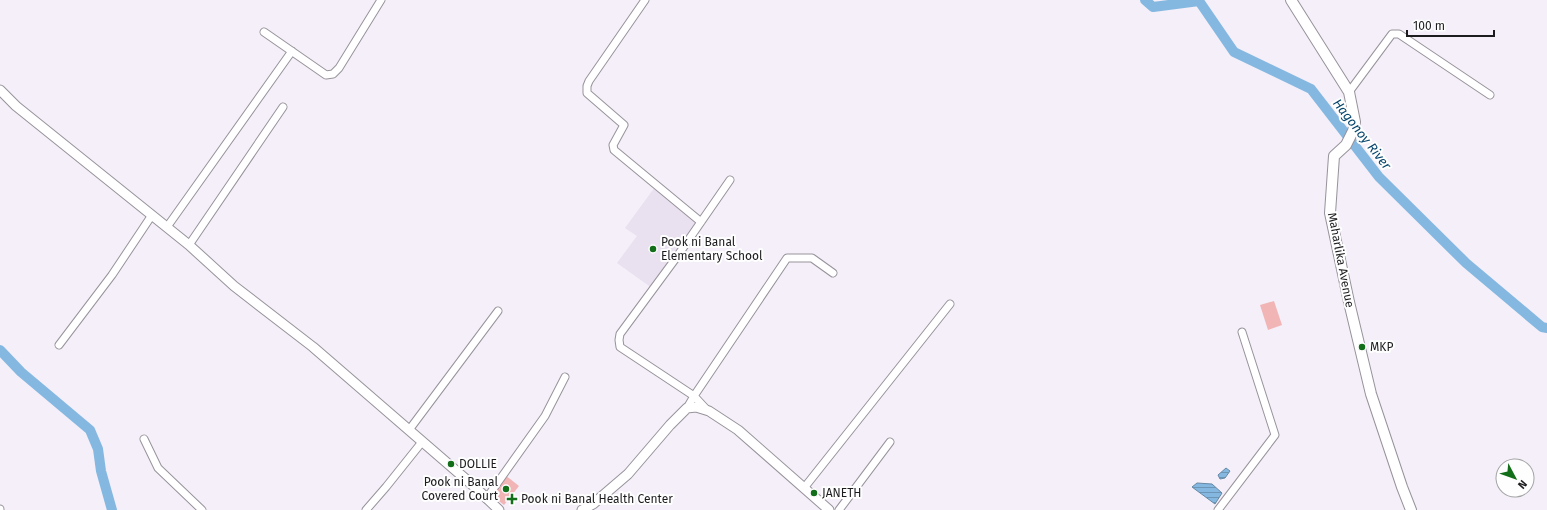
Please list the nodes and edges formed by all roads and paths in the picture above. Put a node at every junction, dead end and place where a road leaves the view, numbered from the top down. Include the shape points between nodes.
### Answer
1 (381, 0) edge
2 (645, 0) edge
3 (1291, 0) edge
4 (264, 32) dead end
5 (292, 51) junction
6 (0, 90) edge
7 (1348, 92) junction
8 (1490, 95) dead end
9 (283, 107) dead end
10 (730, 180) dead end
11 (152, 215) junction
12 (701, 222) junction
13 (167, 227) junction
14 (189, 245) junction
15 (833, 273) dead end
16 (950, 304) dead end
17 (498, 311) dead end
18 (1242, 332) dead end
19 (59, 345) dead end
20 (565, 376) dead end
21 (694, 396) junction
22 (687, 408) junction
23 (707, 410) junction
24 (409, 430) junction
25 (144, 439) dead end
26 (422, 442) junction
27 (890, 442) dead end
28 (804, 488) junction
29 (486, 499) junction
30 (202, 510) edge
31 (366, 510) edge
32 (499, 510) edge
33 (582, 510) edge
34 (829, 510) edge
35 (839, 510) edge
36 (1218, 510) edge
37 (1411, 510) edge

1 - 5 street via 333,74 326,75
2 - 12 street via 589,82 587,93 624,125 614,150
3 - 7 main road, Maharlika Avenue
4 - 5 street
5 - 13 street
6 - 11 street via 16,106
7 - 8 street via 1392,34 1399,34
7 - 37 main road, Maharlika Avenue via 1355,122 1346,145 1334,156 1330,213 1371,394
9 - 14 street
10 - 12 street
11 - 13 street
11 - 19 street via 112,275
12 - 21 street via 620,334 619,340 620,347
13 - 14 street
14 - 24 street via 234,286 313,348
15 - 21 street via 812,258 787,258
16 - 28 street
17 - 24 street
18 - 36 street via 1275,436
20 - 29 street via 545,416
21 - 22 street
21 - 23 street
22 - 23 street
22 - 33 street via 628,474 593,504
23 - 28 street via 738,430
24 - 26 street
25 - 30 street via 158,468
26 - 29 street
26 - 31 street
27 - 35 street
28 - 34 street
29 - 32 street

